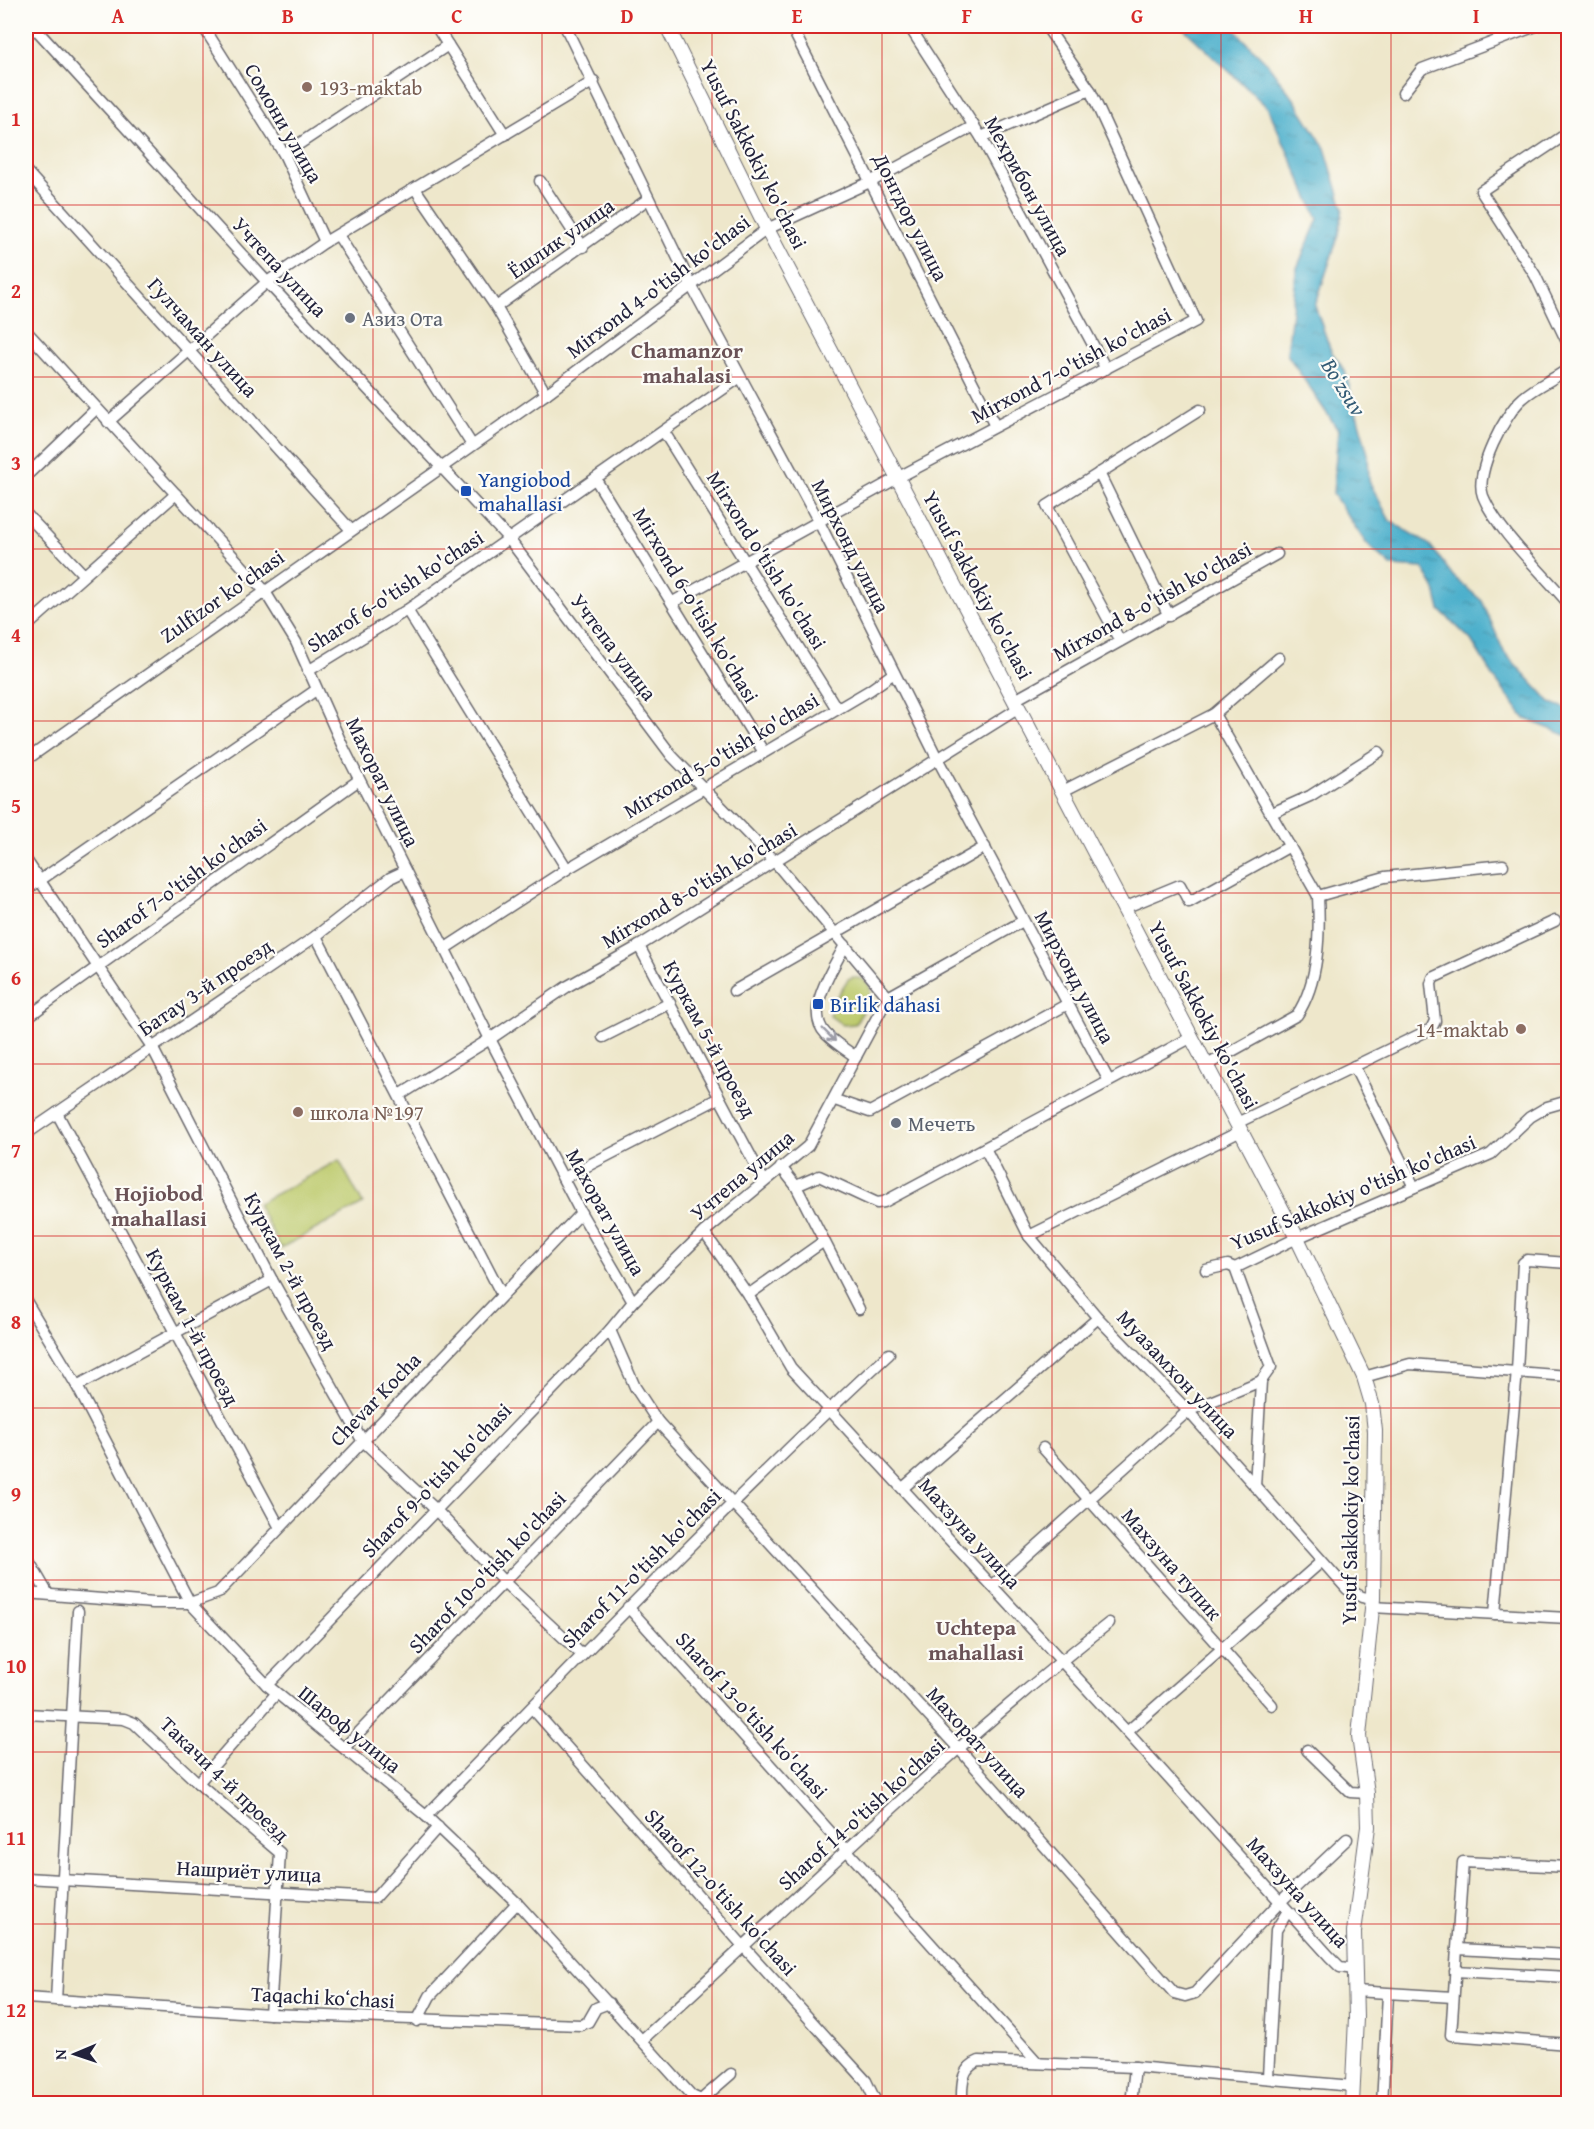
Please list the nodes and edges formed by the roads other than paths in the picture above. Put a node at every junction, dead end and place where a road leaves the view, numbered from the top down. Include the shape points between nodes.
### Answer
1 (203, 26) edge
2 (436, 26) edge
3 (565, 26) edge
4 (667, 26) edge
5 (791, 26) edge
6 (909, 26) edge
7 (1046, 26) edge
8 (1536, 26) edge
9 (31, 28) edge
10 (448, 45) junction
11 (594, 81) junction
12 (1090, 90) junction
13 (1403, 93) dead end
14 (974, 126) junction
15 (1569, 133) edge
16 (505, 135) junction
17 (981, 137) junction
18 (284, 154) junction
19 (26, 171) edge
20 (540, 181) dead end
21 (872, 182) junction
22 (416, 190) junction
23 (648, 200) junction
24 (767, 229) junction
25 (338, 235) junction
26 (325, 242) junction
27 (583, 247) junction
28 (267, 282) junction
29 (691, 285) junction
30 (496, 307) junction
31 (26, 331) edge
32 (1569, 344) edge
33 (188, 350) junction
34 (1569, 364) edge
35 (1106, 369) junction
36 (739, 378) junction
37 (546, 394) junction
38 (96, 409) junction
39 (1200, 411) dead end
40 (108, 422) junction
41 (995, 426) junction
42 (664, 432) junction
43 (472, 445) junction
44 (443, 466) junction
45 (1099, 473) junction
46 (26, 476) edge
47 (899, 477) junction
48 (596, 480) junction
49 (176, 494) junction
50 (26, 514) edge
51 (819, 522) junction
52 (351, 530) junction
53 (509, 539) junction
54 (1277, 554) dead end
55 (744, 564) junction
56 (83, 574) junction
57 (264, 590) junction
58 (673, 602) junction
59 (1569, 603) edge
60 (407, 610) junction
61 (1169, 616) junction
62 (26, 627) edge
63 (1120, 641) junction
64 (1279, 658) dead end
65 (308, 671) junction
66 (894, 673) junction
67 (316, 690) junction
68 (1017, 704) junction
69 (837, 709) junction
70 (1214, 714) junction
71 (762, 751) junction
72 (1379, 752) dead end
73 (938, 758) junction
74 (26, 760) edge
75 (359, 780) junction
76 (705, 788) junction
77 (1063, 791) junction
78 (1272, 813) junction
79 (1290, 846) junction
80 (985, 847) junction
81 (26, 860) edge
82 (775, 862) junction
83 (1503, 866) dead end
84 (567, 869) junction
85 (405, 871) junction
86 (39, 880) junction
87 (26, 890) edge
88 (1318, 896) junction
89 (1124, 908) junction
90 (1023, 921) junction
91 (1554, 921) dead end
92 (835, 932) junction
93 (316, 936) junction
94 (845, 945) junction
95 (639, 946) junction
96 (444, 949) junction
97 (97, 967) junction
98 (734, 992) dead end
99 (888, 997) junction
100 (670, 1003) junction
101 (1066, 1005) junction
102 (26, 1018) edge
103 (1192, 1036) junction
104 (603, 1037) dead end
105 (490, 1039) junction
106 (152, 1047) junction
107 (856, 1057) junction
108 (1207, 1065) junction
109 (1354, 1066) junction
110 (1109, 1082) junction
111 (400, 1095) junction
112 (719, 1098) junction
113 (835, 1100) junction
114 (1569, 1101) edge
115 (57, 1113) junction
116 (1239, 1127) junction
117 (26, 1134) edge
118 (985, 1148) junction
119 (781, 1167) junction
120 (564, 1178) junction
121 (764, 1181) junction
122 (796, 1186) junction
123 (1414, 1187) junction
124 (581, 1213) junction
125 (704, 1232) junction
126 (1029, 1236) junction
127 (1297, 1238) junction
128 (824, 1240) junction
129 (1569, 1263) edge
130 (1235, 1268) junction
131 (1206, 1270) dead end
132 (272, 1280) junction
133 (502, 1295) junction
134 (748, 1295) junction
135 (26, 1301) edge
136 (633, 1302) junction
137 (859, 1309) dead end
138 (1098, 1318) junction
139 (610, 1329) junction
140 (173, 1332) junction
141 (889, 1354) dead end
142 (1517, 1371) junction
143 (1569, 1376) edge
144 (1364, 1377) junction
145 (1261, 1381) junction
146 (77, 1386) junction
147 (829, 1409) junction
148 (1188, 1411) junction
149 (658, 1422) junction
150 (362, 1440) junction
151 (1043, 1448) dead end
152 (1255, 1487) junction
153 (903, 1488) junction
154 (1088, 1498) junction
155 (734, 1502) junction
156 (434, 1508) junction
157 (279, 1526) junction
158 (26, 1556) edge
159 (1321, 1562) junction
160 (505, 1583) junction
161 (992, 1586) junction
162 (26, 1593) edge
163 (48, 1594) junction
164 (190, 1603) junction
165 (1373, 1603) junction
166 (628, 1607) junction
167 (78, 1611) dead end
168 (1495, 1614) junction
169 (1569, 1617) edge
170 (1109, 1623) dead end
171 (1221, 1649) junction
172 (581, 1654) junction
173 (1060, 1662) junction
174 (267, 1685) junction
175 (276, 1694) junction
176 (1272, 1705) dead end
177 (532, 1708) junction
178 (26, 1714) edge
179 (71, 1716) junction
180 (1127, 1732) junction
181 (344, 1748) junction
182 (960, 1750) junction
183 (1307, 1750) dead end
184 (198, 1783) junction
185 (1368, 1793) junction
186 (426, 1816) junction
187 (438, 1827) junction
188 (1347, 1839) dead end
189 (848, 1851) junction
190 (1569, 1867) edge
191 (26, 1878) edge
192 (63, 1880) junction
193 (277, 1891) junction
194 (1280, 1902) junction
195 (517, 1903) junction
196 (1288, 1911) junction
197 (744, 1947) junction
198 (1457, 1949) junction
199 (1569, 1955) edge
200 (1354, 1969) junction
201 (1455, 1971) junction
202 (1569, 1977) edge
203 (1356, 1991) junction
204 (1388, 1994) junction
205 (1453, 1997) junction
206 (26, 1998) edge
207 (56, 2000) junction
208 (609, 2003) junction
209 (270, 2014) junction
210 (417, 2021) junction
211 (643, 2039) junction
212 (1569, 2044) edge
213 (1038, 2063) junction
214 (1135, 2067) junction
215 (731, 2074) dead end
216 (1269, 2077) junction
217 (1353, 2086) junction
218 (877, 2103) edge
219 (962, 2103) edge
220 (1131, 2103) edge
221 (1352, 2103) edge
222 (1382, 2103) edge

1 - 18 street, Сомони улица
2 - 10 street
3 - 11 street, Мирхонд улица
4 - 24 main road, Yusuf Sakkokiy ko'chasi
5 - 21 street, Донгдор улица
6 - 14 street, Мехрибон улица
7 - 12 street, Mirxond 7-o'tish ko'chasi
8 - 13 street via 1422,69
9 - 28 street, Учтепа улица
10 - 16 street
10 - 18 street
11 - 16 street
11 - 23 street, Мирхонд улица
12 - 17 street
12 - 35 street, Mirxond 7-o'tish ko'chasi via 1196,317 1193,323
14 - 17 street, Мехрибон улица
14 - 21 street, Mirxond 4-o'tish ko'chasi
15 - 32 street via 1481,191 1535,275
16 - 22 street
17 - 35 street, Мехрибон улица
18 - 26 street, Сомони улица
19 - 33 street, Гулчаман улица
20 - 27 street
21 - 24 street, Mirxond 4-o'tish ko'chasi
21 - 41 street, Донгдор улица
22 - 25 street
22 - 30 street
23 - 27 street, Ёшлик улица
23 - 29 street, Мирхонд улица
24 - 29 street, Mirxond 4-o'tish ko'chasi
24 - 47 main road, Yusuf Sakkokiy ko'chasi
25 - 26 street
25 - 43 street
26 - 28 street
27 - 30 street, Ёшлик улица
28 - 33 street
28 - 44 street, Учтепа улица
29 - 36 street, Мирхонд улица
29 - 37 street, Mirxond 4-o'tish ko'chasi
30 - 37 street
31 - 38 street, Махорат улица
33 - 40 street
33 - 52 street, Гулчаман улица
34 - 59 street via 1565,371 1521,399 1487,455 1481,476 1482,495 1493,513
35 - 41 street, Mirxond 7-o'tish ko'chasi
36 - 42 street, Sharof 6-o'tish ko'chasi
36 - 51 street, Мирхонд улица
37 - 43 street, Mirxond 4-o'tish ko'chasi
38 - 40 street, Махорат улица
38 - 46 street
39 - 45 street
40 - 49 street, Махорат улица
41 - 47 street, Mirxond 7-o'tish ko'chasi
42 - 48 street, Sharof 6-o'tish ko'chasi
42 - 55 street, Mirxond o'tish ko'chasi
43 - 44 street, Mirxond 4-o'tish ko'chasi
44 - 52 street, Zulfizor ko'chasi
44 - 53 street, Учтепа улица
45 - 61 street
45 - 63 street via 1047,506
47 - 51 street, Mirxond 7-o'tish ko'chasi
47 - 68 main road, Yusuf Sakkokiy ko'chasi
48 - 53 street, Sharof 6-o'tish ko'chasi
48 - 58 street, Mirxond 6-o'tish ko'chasi
49 - 56 street
49 - 57 street, Махорат улица
50 - 56 street
51 - 55 street, Mirxond 7-o'tish ko'chasi
51 - 66 street, Мирхонд улица
52 - 57 street, Zulfizor ko'chasi
53 - 60 street, Sharof 6-o'tish ko'chasi
53 - 76 street, Учтепа улица via 672,756
54 - 61 street, Mirxond 8-o'tish ko'chasi
55 - 58 street, Mirxond 7-o'tish ko'chasi
55 - 69 street, Mirxond o'tish ko'chasi
56 - 62 street
57 - 65 street, Махорат улица via 296,642
57 - 74 street, Zulfizor ko'chasi
58 - 71 street, Mirxond 6-o'tish ko'chasi
60 - 65 street, Sharof 6-o'tish ko'chasi
60 - 84 street
61 - 63 street, Mirxond 8-o'tish ko'chasi
63 - 68 street, Mirxond 8-o'tish ko'chasi
64 - 70 street
65 - 67 street, Махорат улица
66 - 69 street, Mirxond 5-o'tish ko'chasi
66 - 73 street, Мирхонд улица
67 - 75 street, Махорат улица
67 - 86 street
68 - 73 street, Mirxond 8-o'tish ko'chasi
68 - 77 main road, Yusuf Sakkokiy ko'chasi
69 - 71 street, Mirxond 5-o'tish ko'chasi
70 - 77 street
70 - 78 street
71 - 76 street, Mirxond 5-o'tish ko'chasi
72 - 78 street via 1310,796
73 - 80 street, Мирхонд улица
73 - 82 street, Mirxond 8-o'tish ko'chasi
75 - 85 street, Махорат улица
75 - 97 street, Sharof 7-o'tish ko'chasi
76 - 82 street, Учтепа улица
76 - 84 street, Mirxond 5-o'tish ko'chasi
77 - 89 main road, Yusuf Sakkokiy ko'chasi
78 - 79 street
79 - 88 street
79 - 89 street via 1189,902 1180,885
80 - 90 street, Мирхонд улица
80 - 92 street
81 - 86 street, Куркам 2-й проезд
82 - 92 street, Учтепа улица
82 - 95 street, Mirxond 8-o'tish ko'chasi
83 - 88 street via 1385,877
84 - 96 street, Mirxond 5-o'tish ko'chasi
85 - 93 street, Батау 3-й проезд via 390,878
85 - 96 street, Махорат улица
86 - 87 street
86 - 97 street, Куркам 2-й проезд
88 - 108 street via 1314,972 1301,1009 1297,1015
89 - 103 main road, Yusuf Sakkokiy ko'chasi
90 - 99 street
90 - 101 street, Мирхонд улица
91 - 109 street via 1433,978 1435,1021 1431,1029
92 - 94 street, Учтепа улица
92 - 98 street
93 - 106 street, Батау 3-й проезд
93 - 111 street
94 - 99 street, Учтепа улица
94 -> 107 street via 818,1004 818,1015 826,1033
95 - 100 street, Куркам 5-й проезд
95 - 105 street, Mirxond 8-o'tish ko'chasi via 568,986
96 - 105 street, Махорат улица
97 - 102 street, Sharof 7-o'tish ko'chasi
97 - 106 street, Куркам 2-й проезд
99 - 107 street, Учтепа улица
100 - 104 street
100 - 112 street, Куркам 5-й проезд
101 - 110 street, Мирхонд улица
101 - 113 street via 870,1112
103 - 108 main road, Yusuf Sakkokiy ko'chasi
103 - 110 street
105 - 111 street, Mirxond 8-o'tish ko'chasi
105 - 120 street, Махорат улица
106 - 115 street, Батау 3-й проезд
106 - 132 street, Куркам 2-й проезд
107 - 113 street, Учтепа улица
108 - 116 main road, Yusuf Sakkokiy ko'chasi
109 - 116 street
109 - 123 street
110 - 118 street
111 - 133 street
112 - 120 street
112 - 121 street, Куркам 5-й проезд
113 - 119 street, Учтепа улица via 808,1146
114 - 123 street, Yusuf Sakkokiy o'tish ko'chasi via 1530,1117 1491,1154
115 - 117 street, Батау 3-й проезд
115 - 140 street, Куркам 1-й проезд
116 - 126 street
116 - 127 main road, Yusuf Sakkokiy ko'chasi
118 - 122 street via 884,1202 878,1203 819,1176
118 - 126 street, Муазамхон улица
119 - 121 street, Учтепа улица
119 - 122 street
120 - 124 street, Махорат улица
121 - 125 street, Учтепа улица
122 - 128 street
123 - 127 street, Yusuf Sakkokiy o'tish ko'chasi
124 - 133 street, Chevar Kocha
124 - 136 street, Махорат улица
125 - 134 street, Махзуна улица
125 - 136 street, Учтепа улица
126 - 138 street, Муазамхон улица
127 - 130 street, Yusuf Sakkokiy o'tish ko'chasi
127 - 144 main road, Yusuf Sakkokiy ko'chasi
128 - 134 street
128 - 137 street
129 - 142 street via 1523,1260
130 - 131 street, Yusuf Sakkokiy o'tish ko'chasi via 1228,1265
130 - 145 street via 1271,1368
132 - 140 street
132 - 150 street, Куркам 2-й проезд
133 - 150 street, Chevar Kocha
134 - 147 street, Махзуна улица via 791,1368
135 - 146 street, Шароф улица
136 - 139 street, Sharof 9-o'tish ko'chasi
138 - 148 street, Муазамхон улица
138 - 153 street
139 - 149 street, Махорат улица via 634,1387
139 - 156 street, Sharof 9-o'tish ko'chasi
140 - 146 street
140 - 157 street, Куркам 1-й проезд
141 - 147 street, Sharof 11-o'tish ko'chasi
142 - 143 street
142 - 144 street via 1410,1364
142 - 168 street
144 - 165 main road, Yusuf Sakkokiy ko'chasi via 1376,1431
145 - 148 street
145 - 152 street
146 - 164 street, Шароф улица
147 - 153 street, Махзуна улица
147 - 155 street, Sharof 11-o'tish ko'chasi
148 - 152 street, Муазамхон улица
148 - 154 street
149 - 155 street, Махорат улица
149 - 160 street, Sharof 10-o'tish ko'chasi
150 - 156 street, Куркам 2-й проезд
150 - 157 street, Chevar Kocha
151 - 154 street, Махзуна тупик
152 - 159 street, Муазамхон улица
153 - 161 street, Махзуна улица
154 - 161 street
154 - 171 street, Махзуна тупик
155 - 166 street, Sharof 11-o'tish ko'chasi
155 - 182 street, Махорат улица
156 - 160 street, Куркам 2-й проезд
156 - 174 street, Sharof 9-o'tish ko'chasi
157 - 164 street, Chevar Kocha via 218,1593
158 - 163 street
159 - 165 street, Муазамхон улица via 1347,1589
159 - 171 street
160 - 172 street, Куркам 2-й проезд
160 - 181 street, Sharof 10-o'tish ko'chasi
161 - 173 street, Махзуна улица
162 - 163 street, Chevar Kocha
163 - 164 street, Chevar Kocha
164 - 174 street, Шароф улица
165 - 168 street, Муазамхон улица
165 - 185 main road, Yusuf Sakkokiy ko'chasi via 1359,1736
166 - 172 street, Sharof 11-o'tish ko'chasi
166 - 189 street, Sharof 13-o'tish ko'chasi
167 - 179 street
168 - 169 street, Муазамхон улица
170 - 173 street, Sharof 14-o'tish ko'chasi
171 - 176 street, Махзуна тупик
171 - 180 street
172 - 177 street, Sharof 11-o'tish ko'chasi
173 - 180 street, Махзуна улица
173 - 182 street, Sharof 14-o'tish ko'chasi
174 - 175 street, Шароф улица
175 - 181 street, Шароф улица
175 - 184 street
177 - 186 street, Sharof 11-o'tish ko'chasi
177 - 197 street, Sharof 12-o'tish ko'chasi
178 - 179 street, Такачи 4-й проезд
179 - 184 street, Такачи 4-й проезд via 134,1723
179 - 192 street
180 - 194 street, Махзуна улица
181 - 186 street, Шароф улица
182 - 189 street, Sharof 14-o'tish ko'chasi
182 - 194 street, Махорат улица via 1174,1993 1195,1993
183 - 185 street via 1350,1792
184 - 193 street, Такачи 4-й проезд via 280,1853
185 - 200 main road, Yusuf Sakkokiy ko'chasi via 1368,1832 1355,1920
186 - 187 street, Шароф улица
187 - 193 street, Нашриёт улица via 375,1898
187 - 195 street, Шароф улица
188 - 194 street, Махорат улица
189 - 197 street, Sharof 14-o'tish ko'chasi
189 - 213 street, Sharof 13-o'tish ko'chasi
190 - 198 street via 1463,1862
191 - 192 street, Нашриёт улица
192 - 193 street, Нашриёт улица
192 - 207 street
193 - 209 street, Такачи 4-й проезд
194 - 196 street, Махзуна улица
195 - 208 street, Шароф улица
195 - 210 street via 430,1996
196 - 200 street, Махзуна улица via 1340,1967
196 - 216 street via 1276,1930
197 - 211 street, Sharof 14-o'tish ko'chasi
197 - 218 street, Sharof 12-o'tish ko'chasi via 866,2081
198 - 199 street
198 - 201 street
200 - 203 main road, Yusuf Sakkokiy ko'chasi
201 - 202 street
201 - 205 street
203 - 204 street
203 - 217 main road, Yusuf Sakkokiy ko'chasi
204 - 205 street
204 - 222 street
205 - 212 street via 1451,2034
206 - 207 street, Taqachi koʻchasi
207 - 209 street, Taqachi koʻchasi
208 - 210 street, Taqachi koʻchasi via 596,2008 586,2024 581,2025
208 - 211 street, Шароф улица
209 - 210 street, Taqachi koʻchasi
211 - 215 street, Шароф улица via 692,2096 701,2100
213 - 214 street
213 - 219 street via 972,2063 964,2074
214 - 216 street
214 - 220 street
216 - 217 street
217 - 221 main road, Yusuf Sakkokiy ko'chasi

